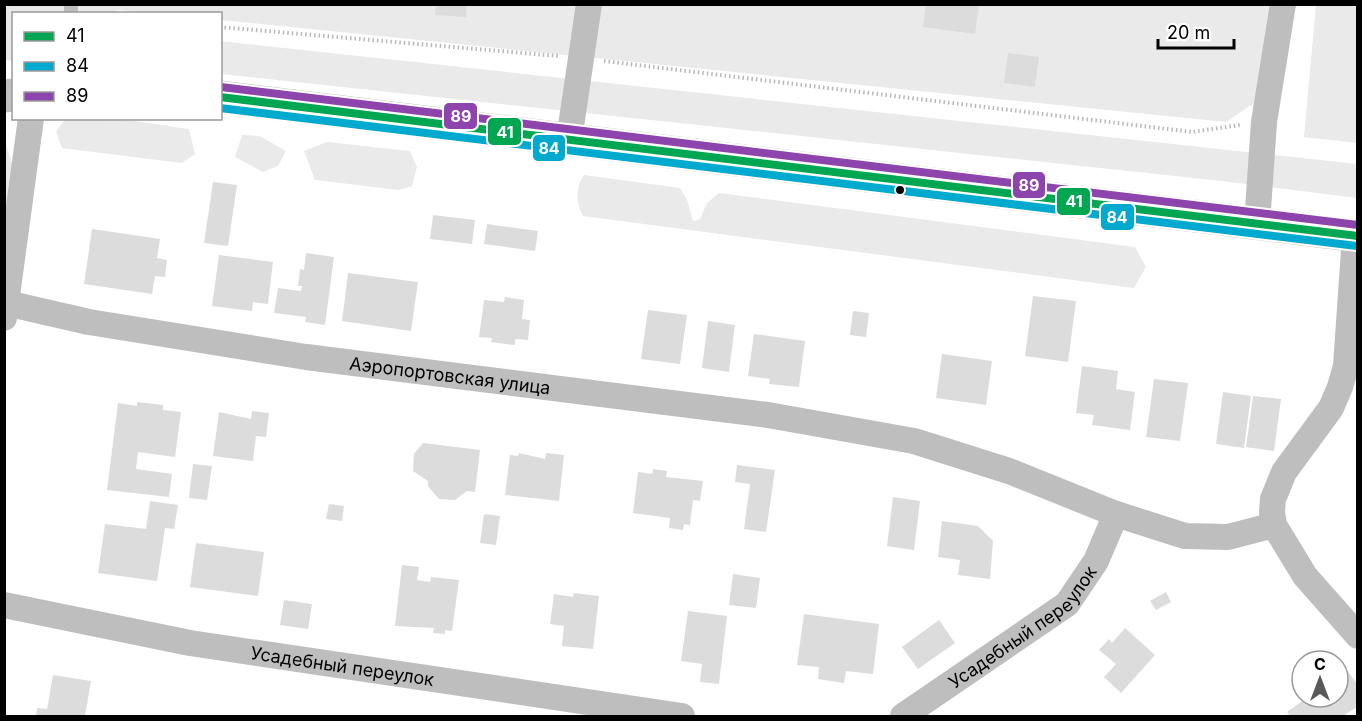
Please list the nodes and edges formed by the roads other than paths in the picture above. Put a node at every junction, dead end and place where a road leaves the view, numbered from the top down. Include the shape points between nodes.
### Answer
1 (589, 4) edge
2 (1283, 4) edge
3 (222, 97) edge
4 (31, 120) edge
5 (569, 140) junction
6 (1257, 224) junction
7 (1356, 236) edge
8 (5, 310) edge
9 (1116, 514) junction
10 (1274, 525) junction
11 (4, 605) edge
12 (1358, 636) edge
13 (682, 717) edge
14 (903, 717) edge

1 - 5 street
2 - 6 street via 1264,122
3 - 5 street
4 - 8 street
5 - 6 street
6 - 7 street
7 - 10 street via 1346,366 1331,408 1284,472 1273,498
8 - 9 street, Аэропортовская улица via 306,357 768,415 914,441 1009,471
9 - 10 street, Аэропортовская улица via 1185,536 1209,538
9 - 14 street, Усадебный переулок via 1096,561 1067,604
10 - 12 street via 1305,576
11 - 13 street, Усадебный переулок via 190,643

